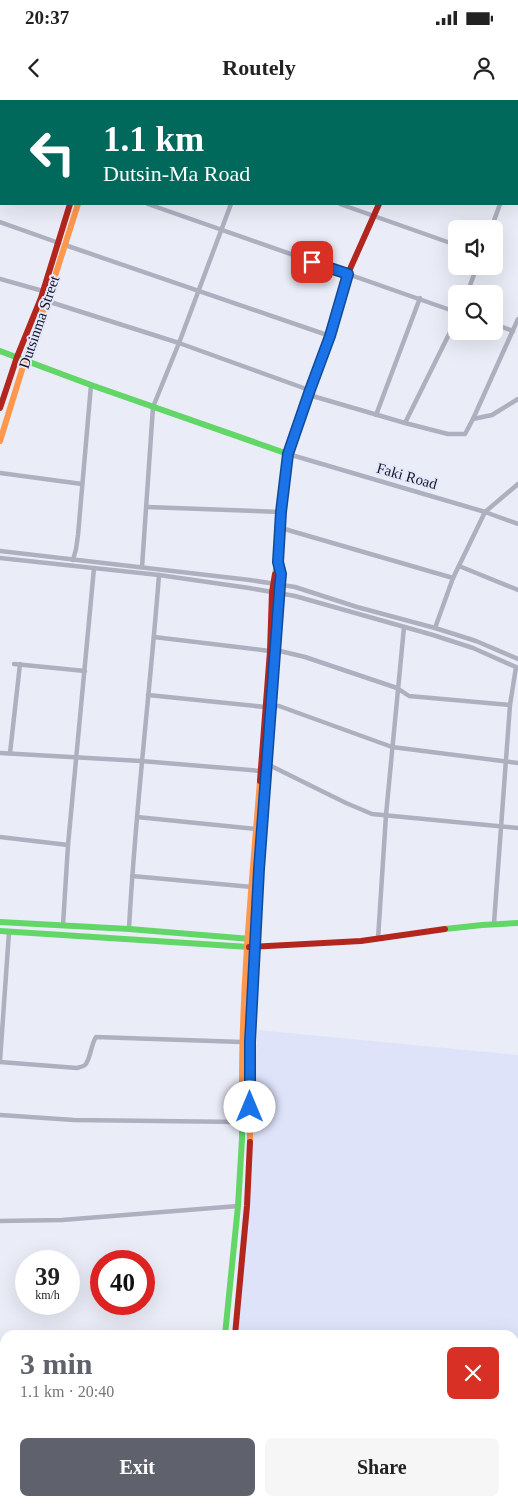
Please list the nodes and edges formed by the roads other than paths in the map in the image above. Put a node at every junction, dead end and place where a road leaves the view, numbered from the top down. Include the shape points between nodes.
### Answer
1 (70, 205) edge
2 (78, 205) edge
3 (151, 205) edge
4 (231, 205) edge
5 (343, 205) edge
6 (379, 205) edge
7 (500, 205) edge
8 (374, 216) junction
9 (494, 220) edge
10 (0, 222) edge
11 (221, 230) junction
12 (448, 242) edge
13 (62, 244) junction
14 (348, 274) junction
15 (0, 280) edge
16 (199, 290) junction
17 (43, 292) junction
18 (420, 298) junction
19 (47, 301) junction
20 (448, 309) edge
21 (518, 319) edge
22 (503, 327) edge
23 (513, 331) junction
24 (330, 336) junction
25 (448, 336) edge
26 (179, 343) junction
27 (0, 351) edge
28 (17, 357) junction
29 (25, 360) junction
30 (91, 386) junction
31 (309, 393) junction
32 (518, 399) edge
33 (153, 407) junction
34 (0, 408) edge
35 (376, 415) junction
36 (473, 419) junction
37 (405, 423) junction
38 (0, 441) edge
39 (288, 454) junction
40 (0, 473) edge
41 (82, 484) junction
42 (518, 484) edge
43 (147, 507) junction
44 (281, 512) junction
45 (485, 512) junction
46 (518, 524) edge
47 (281, 528) junction
48 (0, 551) edge
49 (0, 558) edge
50 (73, 559) junction
51 (278, 562) junction
52 (71, 566) junction
53 (459, 566) junction
54 (142, 567) junction
55 (94, 568) junction
56 (159, 575) junction
57 (453, 578) junction
58 (272, 584) junction
59 (280, 585) junction
60 (518, 590) edge
61 (272, 592) junction
62 (280, 594) junction
63 (404, 627) junction
64 (434, 628) junction
65 (154, 637) junction
66 (273, 650) junction
67 (518, 659) edge
68 (14, 664) dead end
69 (20, 664) junction
70 (517, 668) edge
71 (85, 671) junction
72 (397, 688) junction
73 (148, 695) junction
74 (510, 705) junction
75 (269, 706) junction
76 (392, 747) junction
77 (0, 753) edge
78 (10, 753) junction
79 (76, 757) junction
80 (141, 761) junction
81 (506, 762) junction
82 (518, 763) edge
83 (267, 764) junction
84 (262, 771) junction
85 (386, 815) junction
86 (137, 818) junction
87 (502, 827) junction
88 (518, 828) edge
89 (257, 830) junction
90 (0, 837) edge
91 (68, 845) junction
92 (132, 876) junction
93 (252, 888) junction
94 (0, 922) edge
95 (494, 923) junction
96 (518, 923) edge
97 (63, 925) junction
98 (130, 929) junction
99 (0, 931) edge
100 (9, 932) junction
101 (248, 938) junction
102 (378, 939) junction
103 (255, 943) junction
104 (247, 947) junction
105 (242, 1042) junction
106 (0, 1061) edge
107 (0, 1115) edge
108 (241, 1122) junction
109 (238, 1206) junction
110 (0, 1221) edge
111 (226, 1330) edge
112 (235, 1330) edge

1 - 13 street, Dutsinma Street
2 - 13 street, Dutsinma Street
3 - 11 street
4 - 11 street
5 - 8 street
6 - 8 street
7 - 9 street
8 - 12 street
8 - 14 street
10 - 13 street
11 - 14 street
11 - 16 street
13 - 16 street
13 - 17 street, Dutsinma Street
13 - 19 street, Dutsinma Street
14 - 18 street
14 - 24 street
15 - 17 street
16 - 24 street
16 - 26 street
17 - 28 street, Dutsinma Street
18 - 20 street
18 - 35 street
19 - 26 street
19 - 29 street, Dutsinma Street
21 - 23 street
22 - 23 street
23 - 36 street
24 - 31 street
25 - 37 street
26 - 31 street
26 - 33 street
27 - 28 street
28 - 29 street
28 - 34 street, Dutsinma Street
29 - 30 street
29 - 38 street, Dutsinma Street
30 - 33 street
30 - 41 street
31 - 35 street
31 - 39 street
32 - 36 street via 492,415
33 - 39 street
33 - 43 street
35 - 37 street
36 - 37 street via 465,434 457,435
39 - 44 street
39 - 45 street, Faki Road
40 - 41 street
41 - 50 street
42 - 45 street
43 - 44 street
43 - 54 street
44 - 47 street
45 - 46 street, Faki Road
45 - 53 street
47 - 51 street
47 - 57 street
48 - 50 street
49 - 52 street
50 - 52 street
50 - 54 street
51 - 58 street
51 - 59 street
52 - 55 street
53 - 57 street
53 - 60 street
54 - 58 street
55 - 56 street
55 - 71 street
56 - 61 street
56 - 65 street
57 - 64 street
58 - 59 street
58 - 61 street
59 - 62 street
59 - 64 street
61 - 62 street
61 - 66 street
62 - 63 street via 306,598
62 - 66 street
63 - 70 street via 473,648
63 - 72 street
64 - 67 street
65 - 66 street
65 - 73 street
66 - 72 street via 305,657
66 - 75 street
68 - 69 street
69 - 71 street
69 - 78 street
70 - 74 street
71 - 79 street
72 - 74 street via 409,696
72 - 76 street
73 - 75 street
73 - 80 street
74 - 81 street
75 - 76 street via 278,706
75 - 83 street
75 - 84 street
76 - 81 street
76 - 85 street
77 - 78 street
78 - 79 street
79 - 80 street
79 - 91 street
80 - 84 street
80 - 86 street
81 - 82 street
81 - 87 street
83 - 85 street via 354,807
83 - 103 street
84 - 89 street
85 - 87 street
85 - 102 street
86 - 89 street
86 - 92 street
87 - 88 street
87 - 95 street
89 - 93 street
90 - 91 street
91 - 97 street
92 - 93 street
92 - 98 street
93 - 101 street
94 - 97 street
95 - 96 street
95 - 102 street
97 - 98 street
98 - 101 street
99 - 100 street
100 - 104 street
100 - 106 street
101 - 103 street
101 - 104 street
102 - 103 street
103 - 104 street
103 - 112 street via 247,1206
104 - 105 street
105 - 106 street via 96,1037 89,1059 77,1068
105 - 108 street
107 - 108 street via 74,1120
108 - 109 street
109 - 110 street via 62,1220
109 - 111 street

